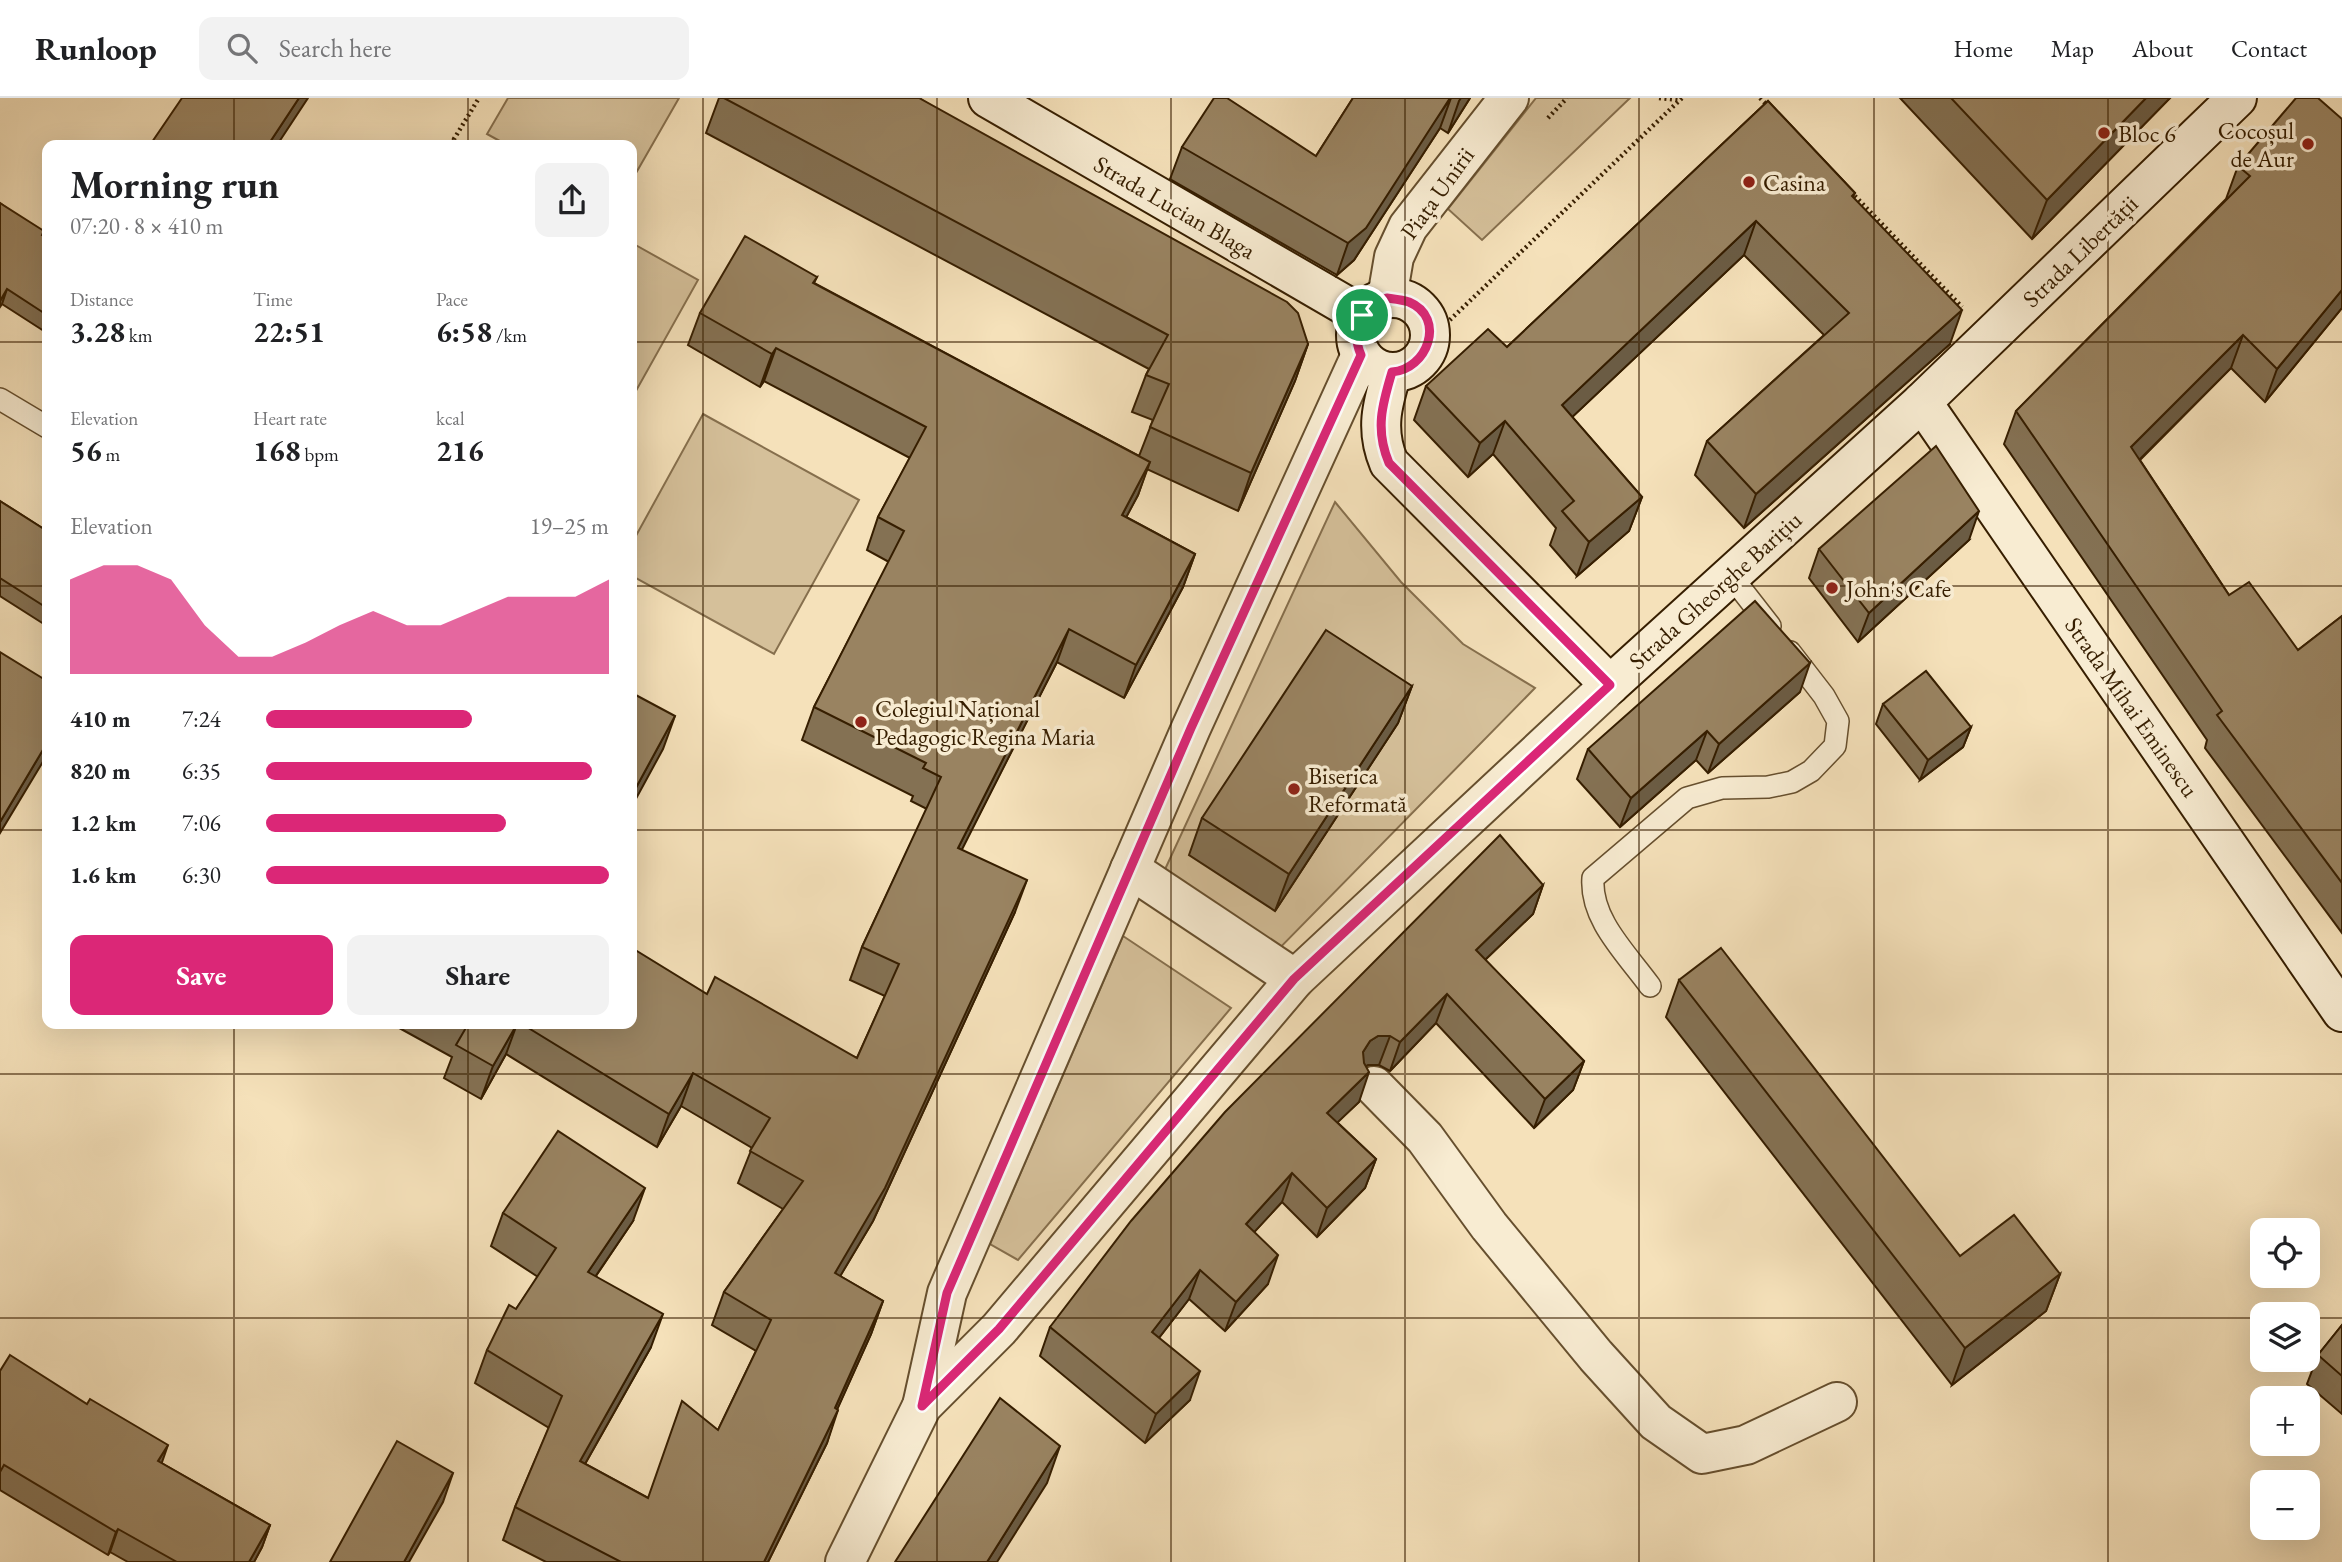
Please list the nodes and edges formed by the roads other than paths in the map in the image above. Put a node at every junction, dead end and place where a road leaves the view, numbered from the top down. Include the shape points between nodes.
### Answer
1 (988, 98) edge
2 (1508, 98) edge
3 (2237, 98) edge
4 (1374, 307) junction
5 (1377, 363) junction
6 (0, 398) edge
7 (1923, 402) junction
8 (42, 424) edge
9 (1731, 576) junction
10 (1610, 685) junction
11 (1130, 869) junction
12 (1294, 979) junction
13 (1650, 986) dead end
14 (2342, 1012) edge
15 (1374, 1086) dead end
16 (1837, 1402) dead end
17 (922, 1406) junction
18 (845, 1562) edge

1 - 4 street, Strada Lucian Blaga
2 - 4 street, Piața Unirii via 1408,227
3 - 7 street, Strada Libertății
4 - 5 street, Strada Gheorghe Barițiu via 1356,335
4 - 5 street via 1408,302 1418,307 1429,326 1430,339 1411,368
5 - 10 street via 1381,445 1389,463
5 - 11 street, Strada Gheorghe Barițiu
6 - 8 lane
7 - 9 street, Strada Gheorghe Barițiu
7 - 14 street, Strada Mihai Eminescu
9 - 10 street, Strada Gheorghe Barițiu
9 - 13 lane via 1824,696 1838,721 1835,746 1811,771 1792,782 1723,788 1687,798 1593,878 1592,897 1598,914
10 - 12 street, Strada Gheorghe Barițiu
11 - 12 street
11 - 17 street, Strada Gheorghe Barițiu via 947,1293
12 - 17 street, Strada Gheorghe Barițiu via 999,1329
15 - 16 street via 1426,1138 1539,1290 1656,1422 1702,1454 1746,1445
17 - 18 street, Strada Gheorghe Barițiu

